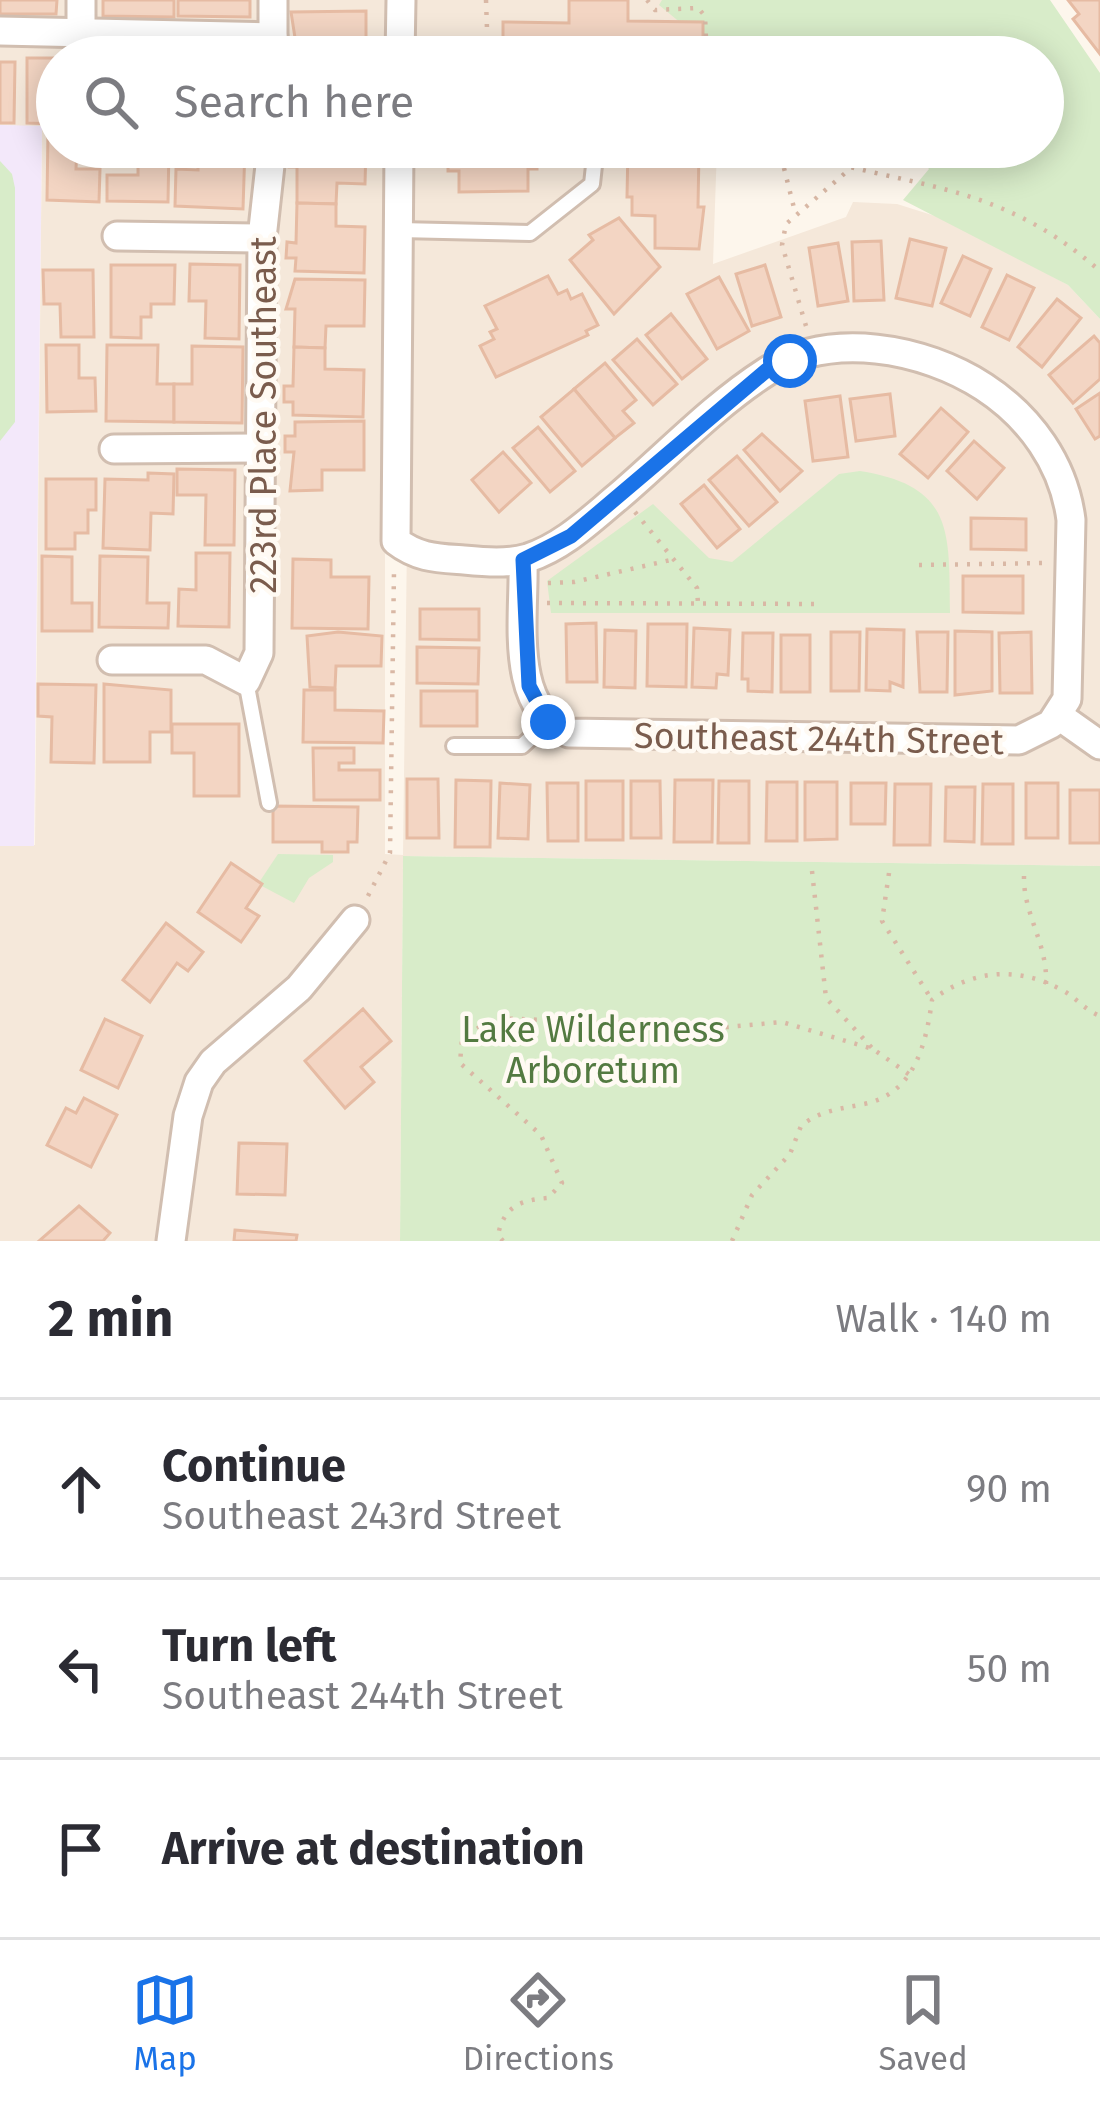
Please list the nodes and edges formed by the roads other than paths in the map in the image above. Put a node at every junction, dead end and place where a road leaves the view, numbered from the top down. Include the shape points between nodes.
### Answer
1 (81, 0) edge
2 (273, 0) edge
3 (401, 0) edge
4 (0, 31) edge
5 (81, 31) junction
6 (141, 36) edge
7 (273, 36) edge
8 (400, 36) edge
9 (270, 168) edge
10 (399, 168) edge
11 (594, 168) edge
12 (398, 230) junction
13 (117, 236) dead end
14 (262, 238) junction
15 (260, 448) junction
16 (114, 449) dead end
17 (524, 581) junction
18 (112, 660) dead end
19 (246, 680) junction
20 (1059, 716) junction
21 (548, 722) junction
22 (1100, 745) edge
23 (454, 746) dead end
24 (269, 803) dead end
25 (356, 920) road end
26 (171, 1241) edge

1 - 5 street
2 - 7 street
3 - 8 street
4 - 5 street
5 - 6 street
9 - 14 street, 223rd Place Southeast
10 - 12 street
11 - 12 lane via 592,184 530,233
12 - 17 street via 396,541 422,557
13 - 14 street
14 - 15 street, 223rd Place Southeast
15 - 16 street
15 - 19 street, 223rd Place Southeast via 262,627
17 - 20 street via 767,370 814,355 911,352 1007,403 1044,445 1068,496 1070,686
17 - 21 street via 529,686
18 - 19 street via 206,660
19 - 24 lane
20 - 21 street, Southeast 244th Street via 1019,740 583,735
20 - 22 street
21 - 23 lane via 522,746
25 - 26 street via 299,988 200,1082

